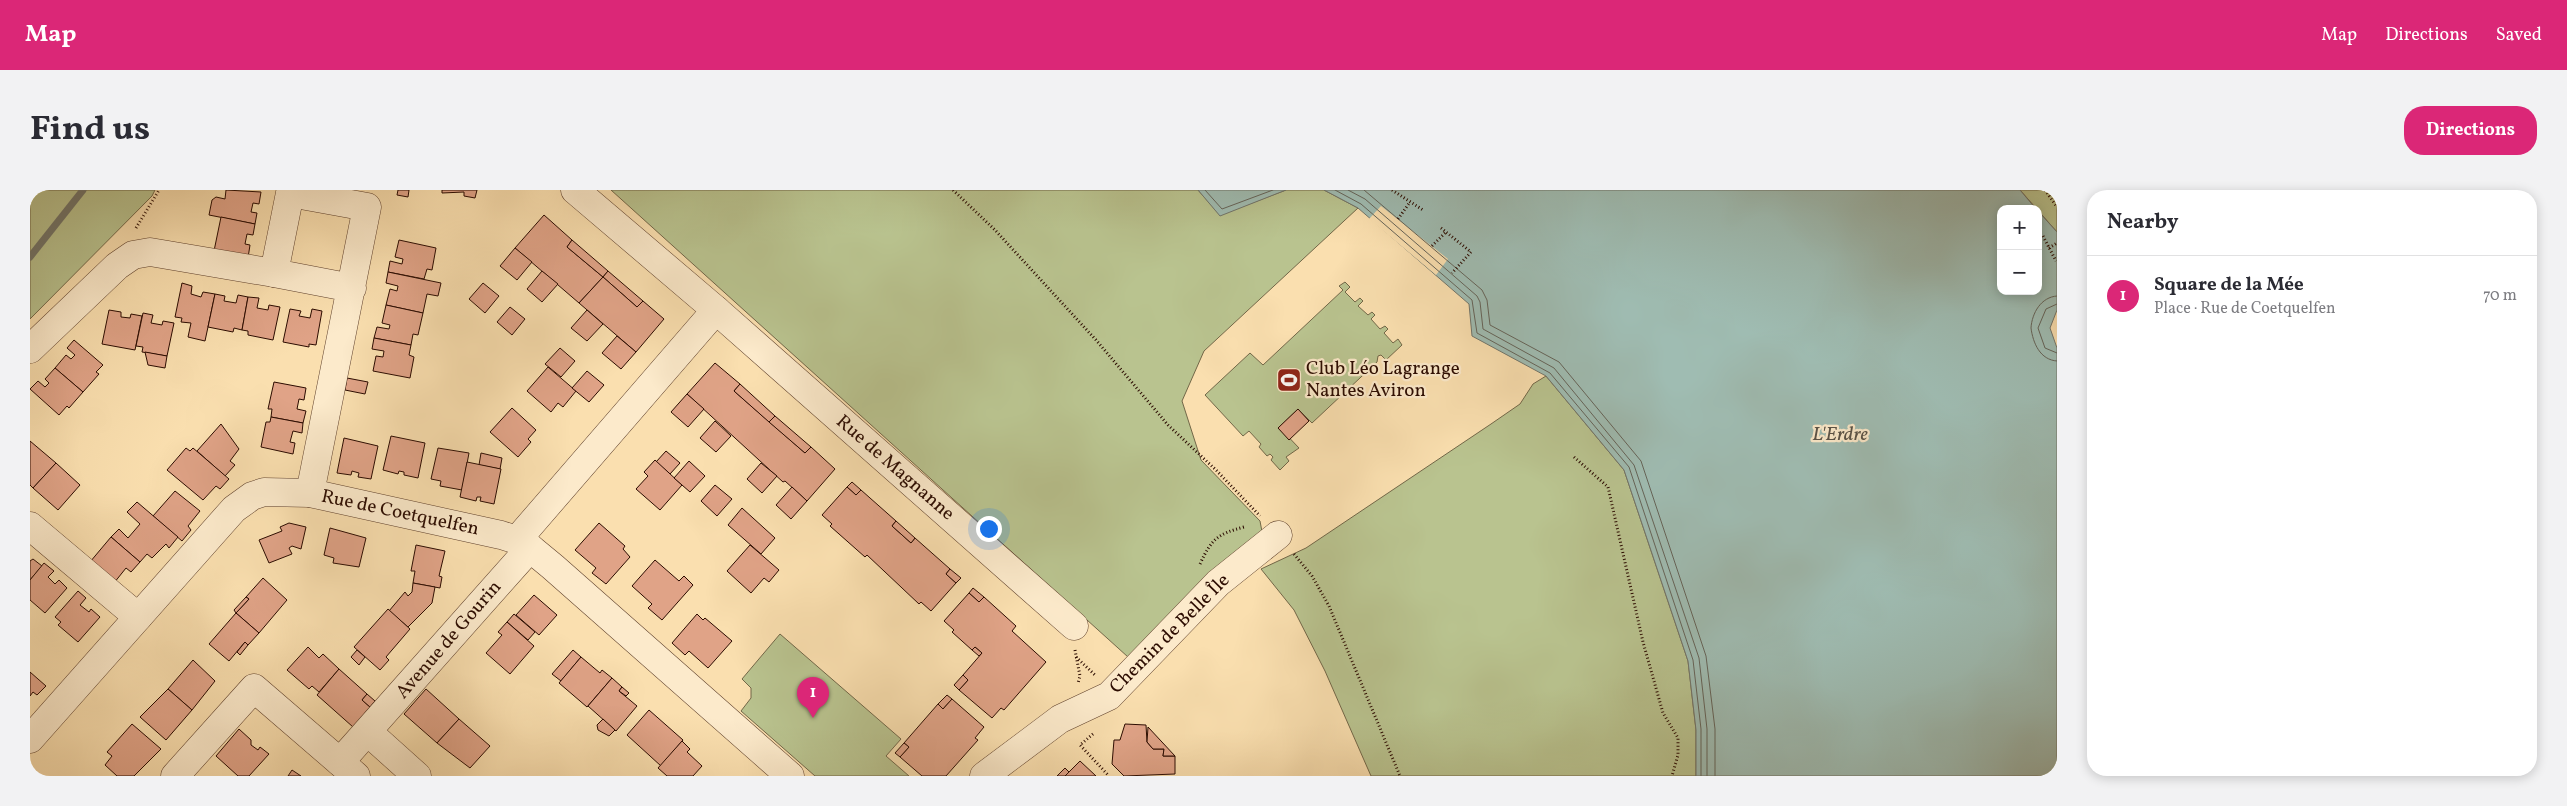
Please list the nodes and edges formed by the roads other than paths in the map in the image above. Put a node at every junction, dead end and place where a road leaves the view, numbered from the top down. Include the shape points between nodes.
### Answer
1 (575, 190) edge
2 (274, 273) junction
3 (352, 288) junction
4 (716, 310) junction
5 (30, 349) edge
6 (310, 493) junction
7 (30, 526) edge
8 (1278, 536) road end
9 (524, 544) junction
10 (138, 618) junction
11 (1074, 626) dead end
12 (368, 732) junction
13 (30, 739) edge
14 (348, 769) edge
15 (175, 776) edge
16 (417, 776) edge
17 (790, 776) edge
18 (984, 776) edge

1 - 4 street, Rue de Magnanne
2 - 3 street
2 - 3 street via 290,193 366,207
2 - 5 street via 150,252 133,255 117,266
3 - 6 street
4 - 9 street
4 - 11 street, Rue de Magnanne
6 - 9 street, Rue de Coetquelfen
6 - 10 street, Rue de Coetquelfen via 264,492 244,501
7 - 10 street
8 - 18 street, Chemin de Belle Île via 1218,583 1109,696 1060,719
9 - 12 street, Avenue de Gourin
9 - 17 street, Rue de Coetquelfen
10 - 13 street, Rue de Coetquelfen
12 - 14 street, Avenue de Gourin
12 - 16 street
14 - 15 street, Avenue de Gourin via 254,688

